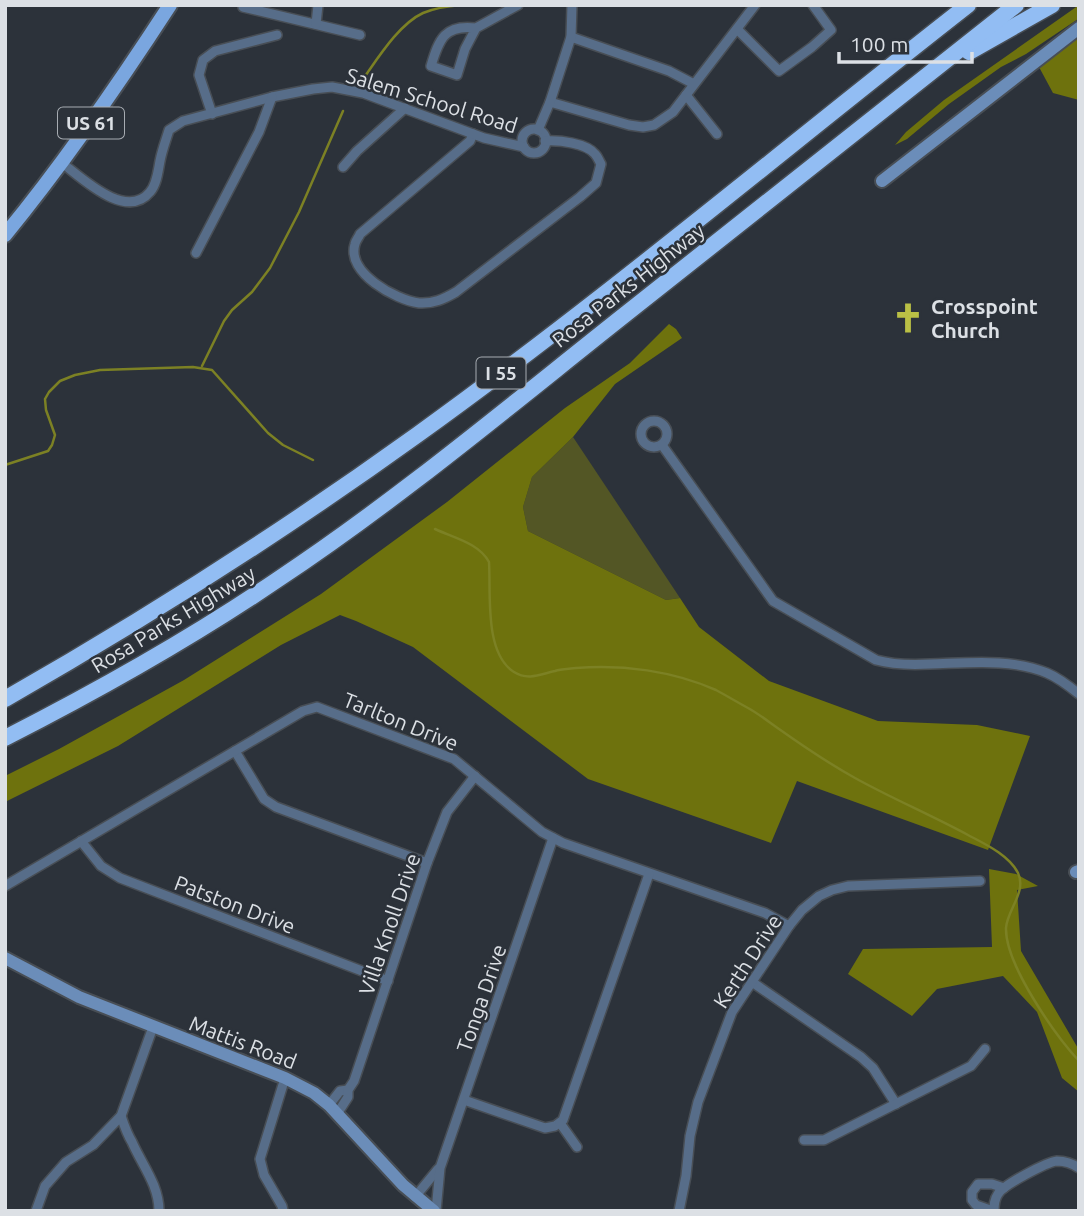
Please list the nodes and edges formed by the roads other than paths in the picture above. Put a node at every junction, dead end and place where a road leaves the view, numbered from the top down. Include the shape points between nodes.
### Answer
1 (170, 5) edge
2 (318, 5) edge
3 (518, 5) edge
4 (572, 5) edge
5 (755, 5) edge
6 (813, 5) edge
7 (1016, 5) edge
8 (1052, 5) edge
9 (243, 7) edge
10 (963, 8) edge
11 (316, 24) junction
12 (1079, 27) edge
13 (476, 28) junction
14 (737, 29) junction
15 (277, 35) dead end
16 (360, 35) dead end
17 (570, 37) junction
18 (930, 73) junction
19 (694, 84) junction
20 (686, 95) junction
21 (272, 97) junction
22 (550, 102) junction
23 (405, 108) junction
24 (212, 114) junction
25 (538, 130) junction
26 (473, 134) junction
27 (717, 134) dead end
28 (545, 141) junction
29 (524, 147) junction
30 (62, 163) junction
31 (343, 167) dead end
32 (882, 181) dead end
33 (5, 235) edge
34 (196, 253) dead end
35 (662, 445) dead end
36 (1079, 694) edge
37 (5, 699) edge
38 (5, 738) edge
39 (236, 751) junction
40 (475, 776) junction
41 (553, 838) junction
42 (80, 841) junction
43 (427, 863) junction
44 (649, 874) junction
45 (980, 881) dead end
46 (5, 886) edge
47 (789, 926) junction
48 (5, 958) edge
49 (388, 981) junction
50 (752, 982) junction
51 (153, 1027) junction
52 (985, 1049) dead end
53 (285, 1078) junction
54 (464, 1100) junction
55 (896, 1104) junction
56 (333, 1109) junction
57 (121, 1116) junction
58 (560, 1123) junction
59 (804, 1140) dead end
60 (577, 1147) dead end
61 (1076, 1166) edge
62 (440, 1168) junction
63 (1004, 1188) junction
64 (415, 1196) junction
65 (36, 1211) edge
66 (159, 1211) edge
67 (283, 1211) edge
68 (435, 1211) edge
69 (679, 1211) edge
70 (994, 1211) edge

1 - 30 main road, US 61
2 - 11 street
3 - 13 street
4 - 17 street
5 - 14 street
6 - 14 street via 831,30 779,71
7 - 18 highway, Rosa Parks Highway / I 55
8 - 18 highway
9 - 11 street
10 - 37 highway, Rosa Parks Highway / I 55 via 561,327 416,436 215,572
11 - 16 street
12 - 32 main road
13 - 13 street via 451,30 441,37 431,66 457,75
14 - 19 street
15 - 24 street via 215,51 203,60 199,75
17 - 19 street
17 - 22 street
18 - 38 highway, Rosa Parks Highway / I 55 via 347,532 197,632
19 - 20 street
20 - 22 street via 673,112 643,127
20 - 27 street
21 - 23 street, Salem School Road via 332,87
21 - 24 street, Salem School Road
21 - 34 street via 259,132
22 - 25 street
23 - 26 street, Salem School Road
23 - 31 street
24 - 30 street, Salem School Road via 183,121 169,130 154,184 139,200 123,202 108,197
25 - 28 street
25 - 29 street via 524,134
26 - 28 street, Salem School Road via 360,234 354,246 358,265 384,290 419,303 439,302 596,183 601,164 595,153 559,140
26 - 29 street, Salem School Road
28 - 29 street via 536,153
30 - 33 main road, US 61
35 - 36 street via 774,601 876,660 911,665 1007,663 1047,673
39 - 40 street, Tarlton Drive via 317,707 454,759
39 - 42 street, Tarlton Drive
39 - 43 street via 264,799 276,807
40 - 41 street, Tarlton Drive
40 - 43 street, Villa Knoll Drive via 447,812
41 - 44 street, Tarlton Drive
41 - 54 street, Tonga Drive
42 - 46 street, Tarlton Drive
42 - 49 street, Patston Drive via 101,866 120,878
43 - 49 street, Villa Knoll Drive
44 - 47 street, Tarlton Drive via 765,913
44 - 58 street
45 - 47 street, Kerth Drive via 848,886 809,903
47 - 50 street, Kerth Drive
48 - 51 main road, Mattis Road via 79,997
49 - 56 street, Villa Knoll Drive via 354,1080 348,1090 340,1091
50 - 55 street via 861,1057
50 - 69 street, Kerth Drive via 727,1022 698,1102
51 - 53 main road, Mattis Road
51 - 57 street
52 - 55 street via 971,1066
53 - 56 main road, Mattis Road
53 - 67 street via 260,1159
54 - 58 street via 545,1128
54 - 62 street, Tonga Drive
55 - 59 street via 824,1140
56 - 64 main road, Mattis Road
57 - 65 street via 93,1145 65,1162 44,1186
57 - 66 street via 151,1176
58 - 60 street
61 - 63 street via 1055,1161
62 - 64 street, Tonga Drive
62 - 68 street, Tonga Drive
63 - 70 street via 994,1201
63 - 70 street via 978,1184 972,1192 976,1205
64 - 68 main road, Mattis Road

